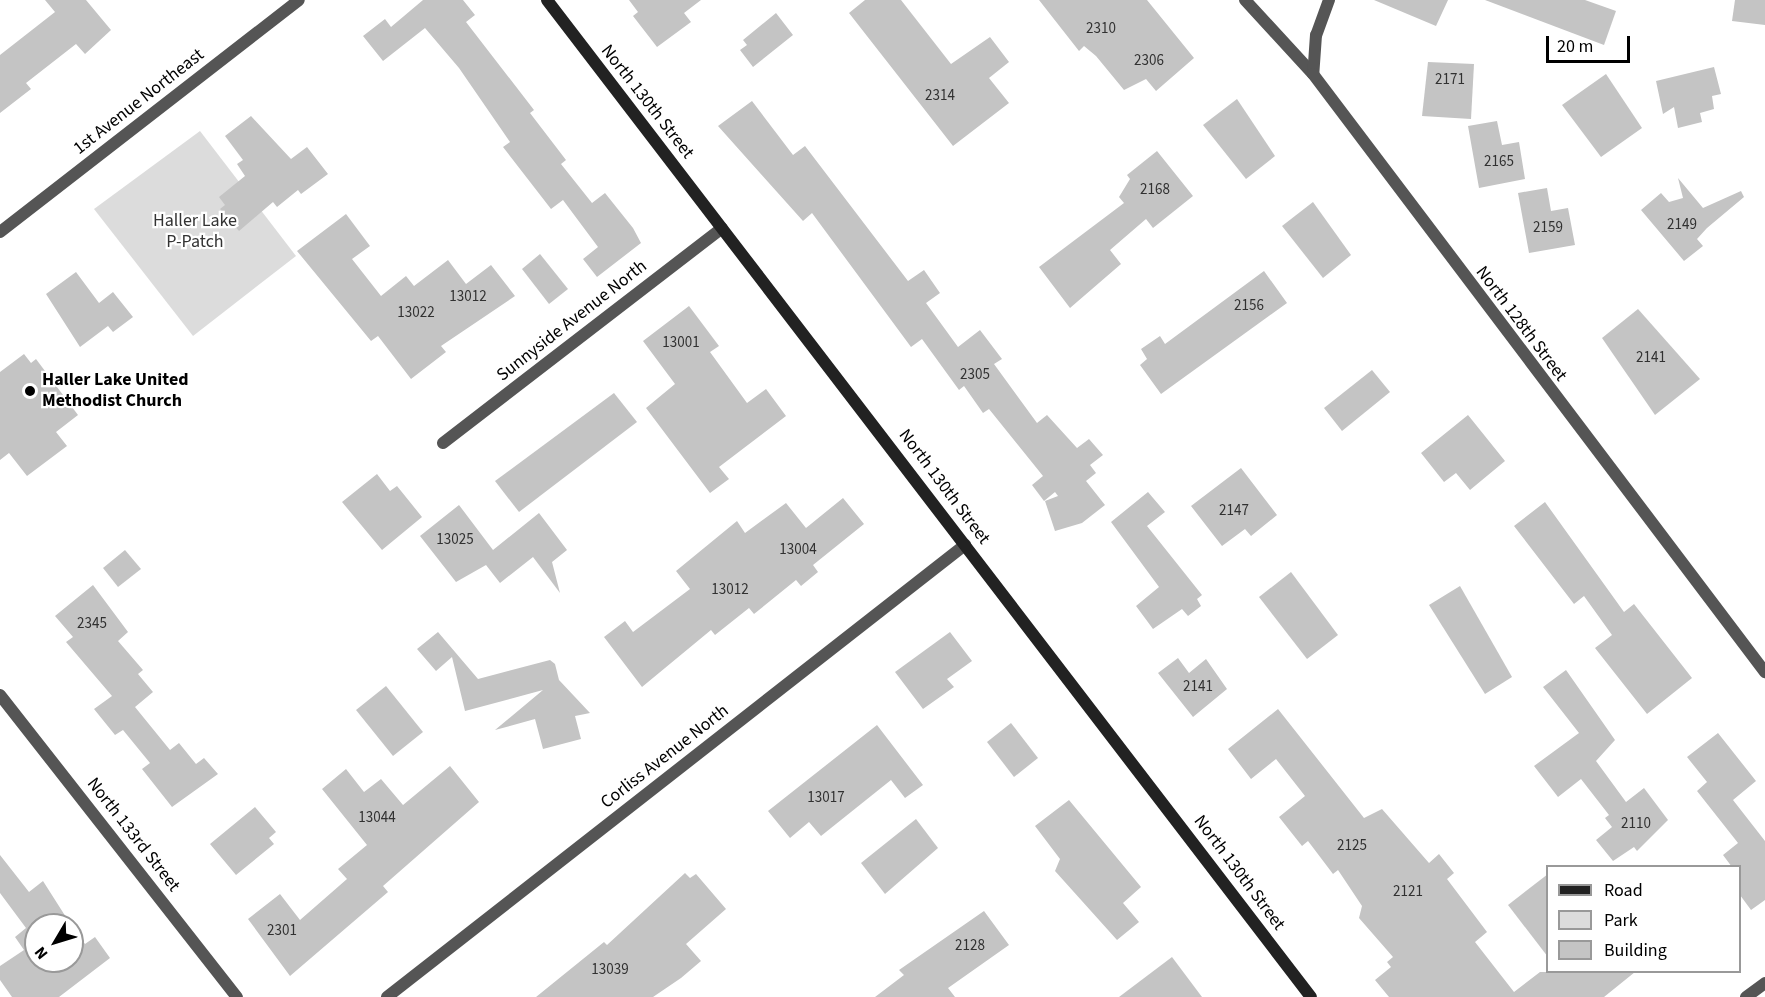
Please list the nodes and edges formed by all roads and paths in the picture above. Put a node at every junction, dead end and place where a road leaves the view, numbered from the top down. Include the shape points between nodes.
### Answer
1 (299, 0) edge
2 (547, 0) edge
3 (1245, 0) edge
4 (1329, 0) edge
5 (1313, 74) junction
6 (722, 228) junction
7 (0, 232) edge
8 (443, 443) dead end
9 (965, 545) junction
10 (1765, 672) edge
11 (0, 694) edge
12 (1765, 983) edge
13 (237, 997) edge
14 (387, 997) edge
15 (1311, 997) edge
16 (1746, 997) edge

1 - 7 street, 1st Avenue Northeast
2 - 6 main road, North 130th Street
3 - 5 street, North 128th Street
4 - 5 street via 1316,35
5 - 10 street, North 128th Street
6 - 8 street, Sunnyside Avenue North
6 - 9 main road, North 130th Street
9 - 14 street, Corliss Avenue North
9 - 15 main road, North 130th Street
11 - 13 street, North 133rd Street
12 - 16 street

